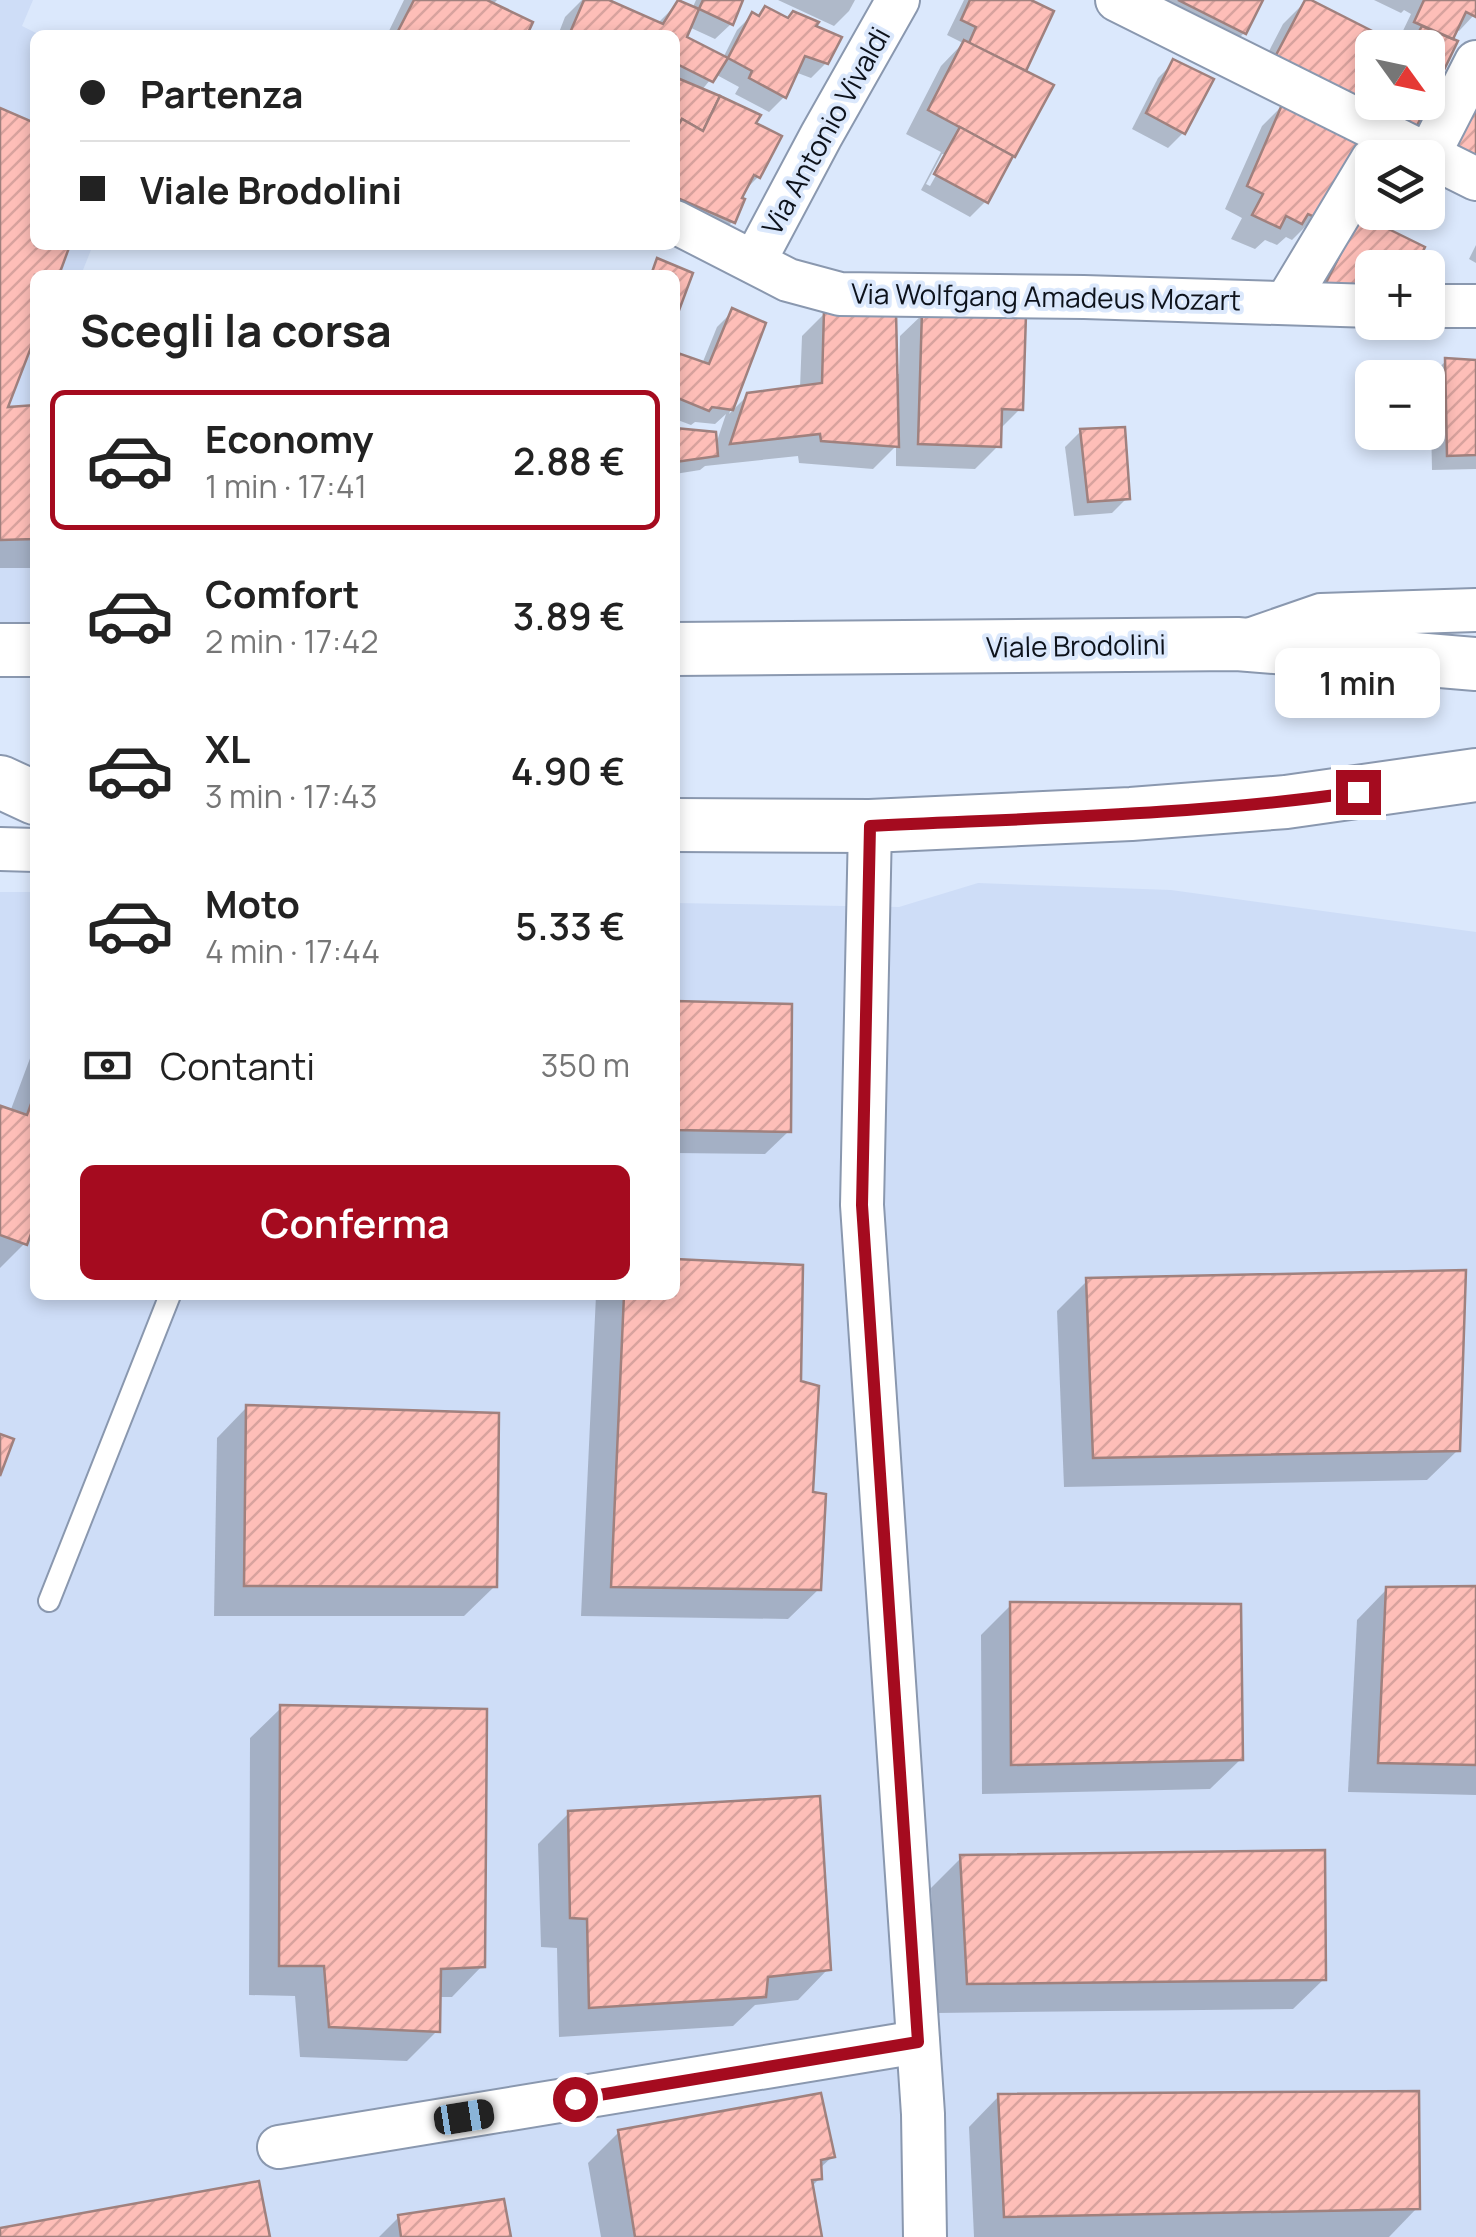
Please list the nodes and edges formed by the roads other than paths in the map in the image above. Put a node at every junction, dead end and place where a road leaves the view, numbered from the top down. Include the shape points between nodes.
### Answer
1 (898, 0) edge
2 (1117, 0) edge
3 (1476, 62) edge
4 (1361, 140) edge
5 (1437, 140) edge
6 (1445, 162) edge
7 (1476, 179) edge
8 (1355, 188) edge
9 (680, 225) edge
10 (754, 262) junction
11 (1286, 303) junction
12 (1355, 305) edge
13 (1445, 306) edge
14 (1476, 306) edge
15 (1476, 610) edge
16 (1238, 644) junction
17 (680, 649) edge
18 (0, 650) edge
19 (30, 650) edge
20 (1476, 664) edge
21 (1476, 775) edge
22 (0, 782) edge
23 (30, 796) edge
24 (680, 825) edge
25 (870, 826) junction
26 (0, 849) edge
27 (30, 850) edge
28 (168, 1300) edge
29 (49, 1601) dead end
30 (918, 2042) junction
31 (279, 2147) dead end
32 (926, 2237) edge

1 - 10 street, Via Antonio Vivaldi
2 - 4 street
3 - 5 street
6 - 7 street
8 - 11 street
9 - 10 street, Via Wolfgang Amadeus Mozart
10 - 11 street, Via Wolfgang Amadeus Mozart via 788,280 840,294
11 - 12 street, Via Wolfgang Amadeus Mozart
13 - 14 street
15 - 16 street via 1321,615
16 - 17 street, Viale Brodolini
16 - 20 street, Viale Brodolini
18 - 19 street
21 - 25 street via 1286,802
22 - 23 street
24 - 25 street
25 - 30 street via 862,1205
26 - 27 street
28 - 29 lane
30 - 31 street
30 - 32 street

